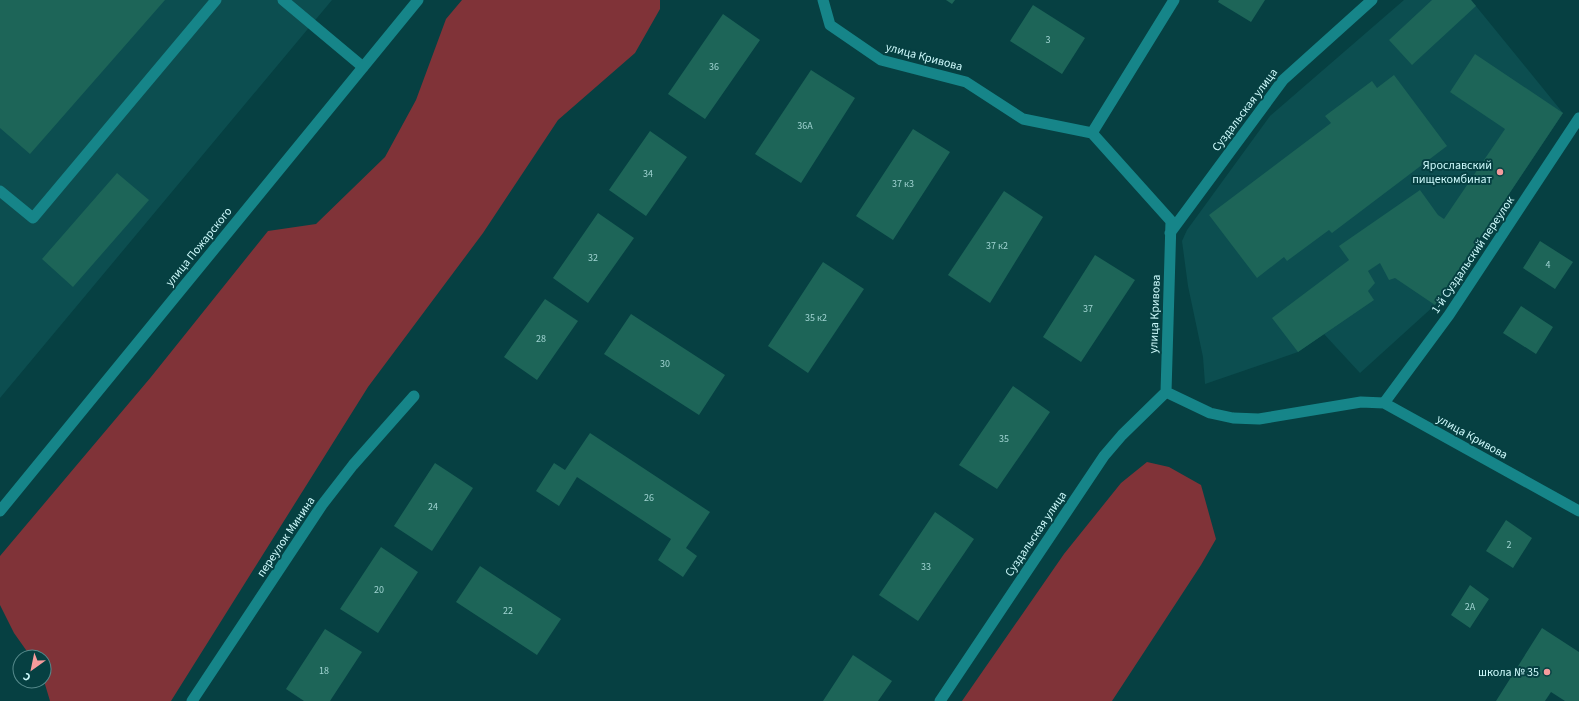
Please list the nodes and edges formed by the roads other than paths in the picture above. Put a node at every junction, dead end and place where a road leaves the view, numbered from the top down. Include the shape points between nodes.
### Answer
1 (216, 0) edge
2 (283, 0) edge
3 (418, 0) edge
4 (823, 0) edge
5 (1174, 0) edge
6 (1372, 0) edge
7 (363, 67) junction
8 (1579, 118) edge
9 (1092, 133) junction
10 (0, 191) edge
11 (1170, 233) junction
12 (1166, 392) junction
13 (414, 396) dead end
14 (1384, 404) junction
15 (0, 511) edge
16 (1579, 511) edge
17 (192, 701) edge
18 (940, 701) edge

1 - 10 street via 33,218
2 - 7 street
3 - 7 street, улица Пожарского
4 - 9 street, улица Кривова via 830,25 881,60 966,82 1023,119
5 - 9 street
6 - 11 street, Суздальская улица via 1282,80
7 - 15 street, улица Пожарского
8 - 14 street, 1-й Суздальский переулок via 1449,315
9 - 11 street, улица Кривова via 1171,221
11 - 12 street, улица Кривова
12 - 14 street, улица Кривова via 1210,413 1233,418 1259,419 1361,402
12 - 18 street, Суздальская улица via 1104,456
13 - 17 street, переулок Минина via 353,465 322,506
14 - 16 street, улица Кривова

